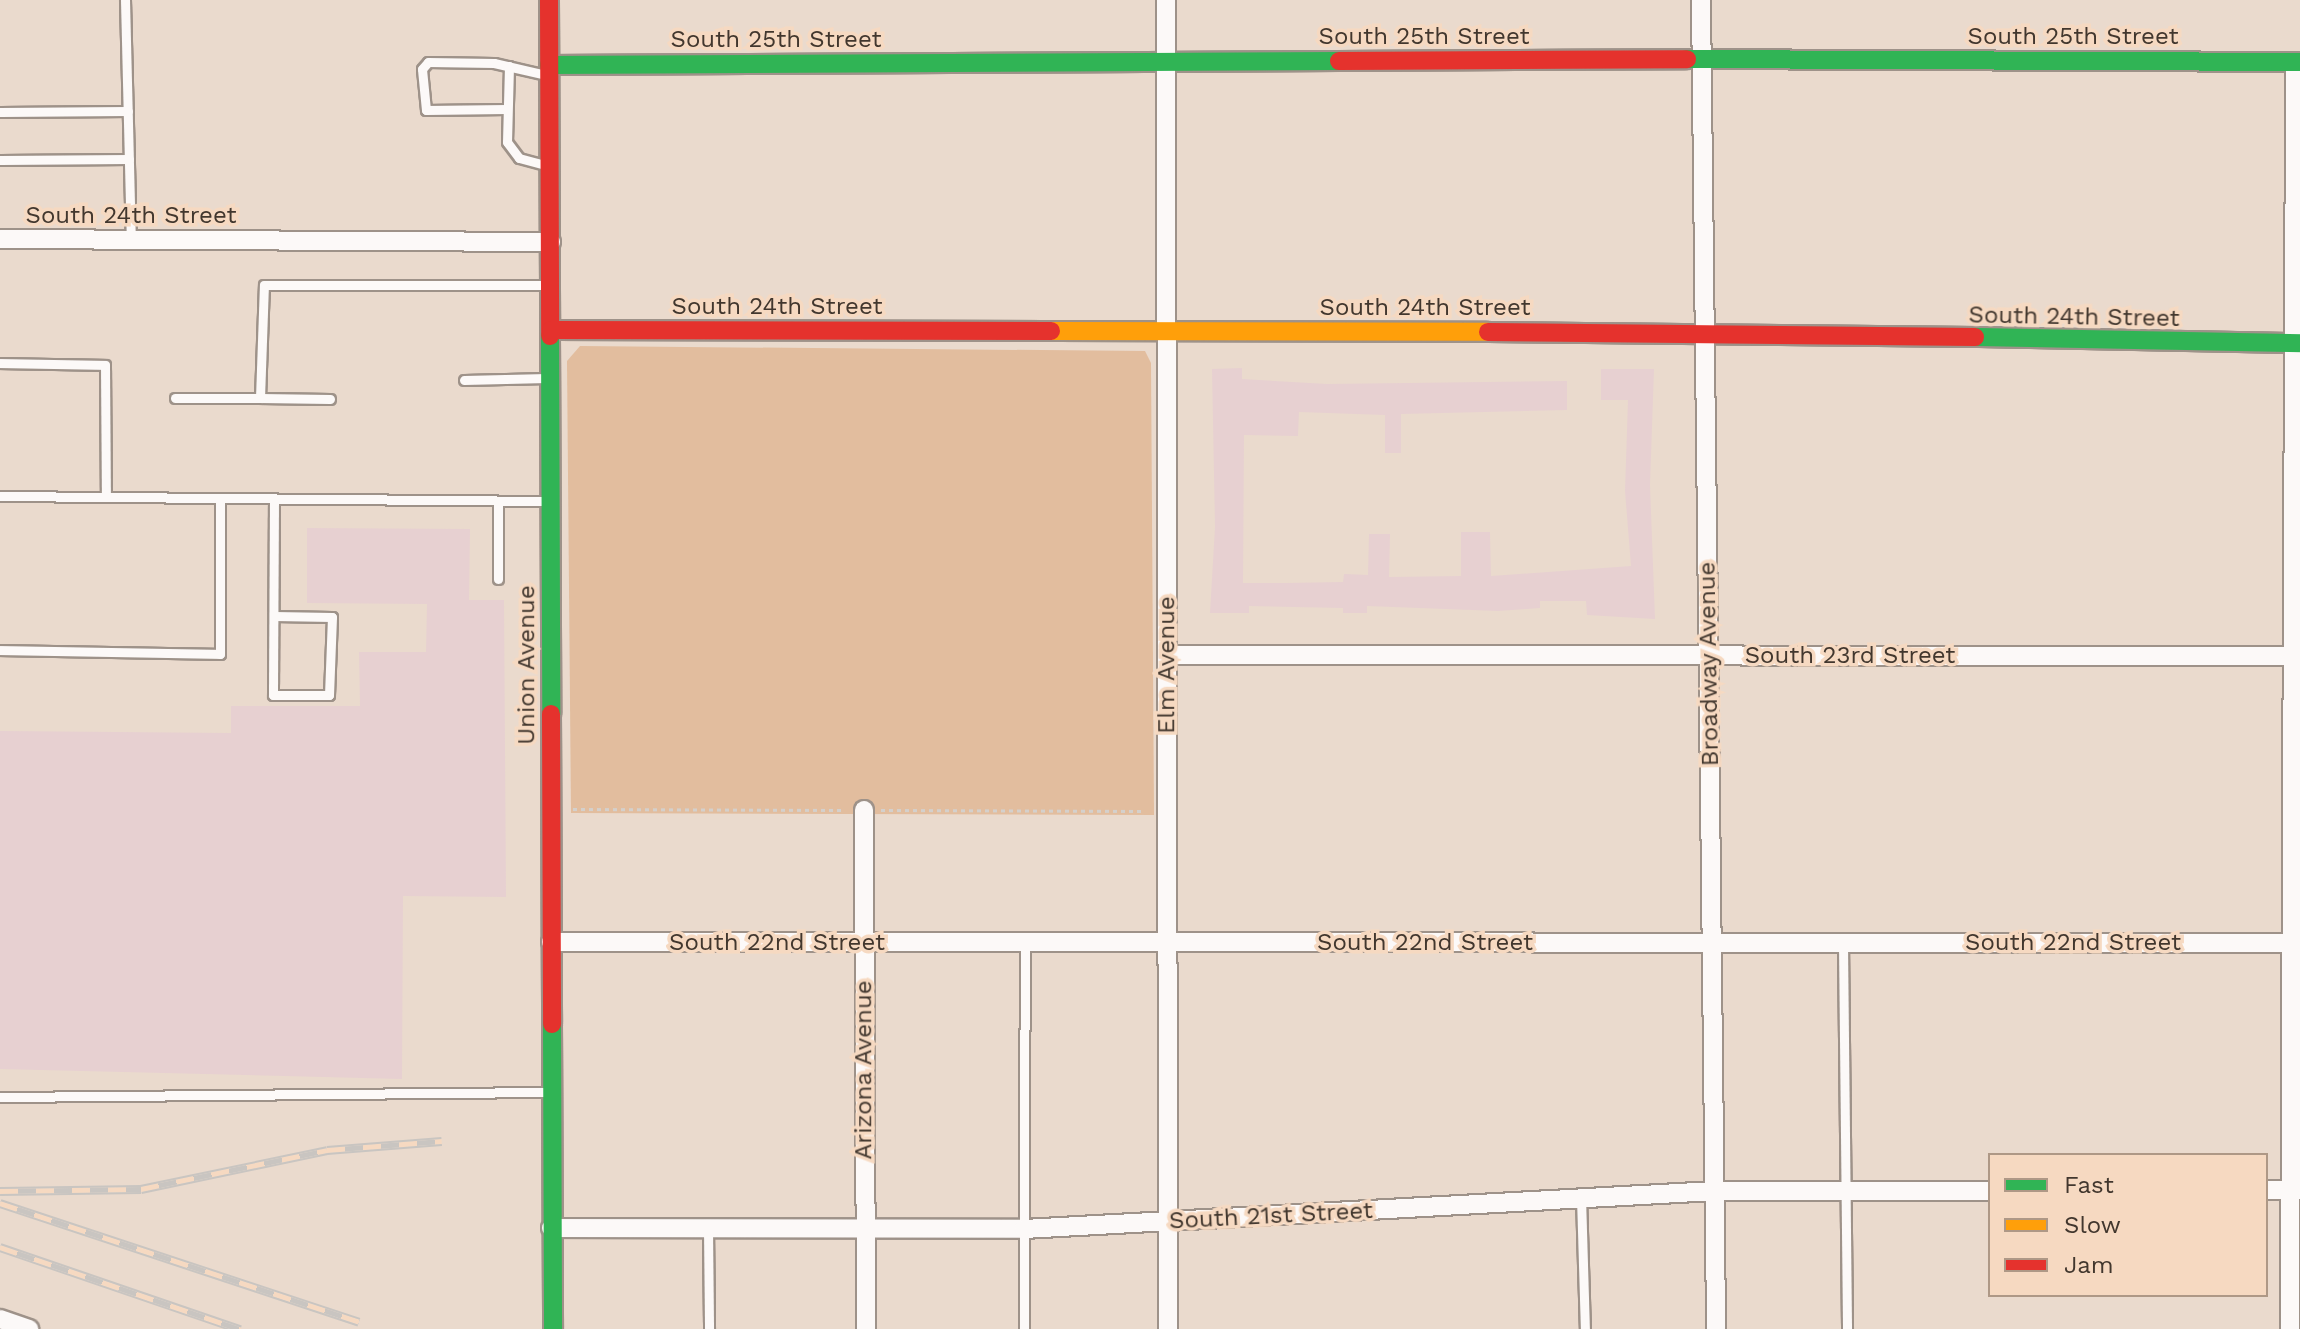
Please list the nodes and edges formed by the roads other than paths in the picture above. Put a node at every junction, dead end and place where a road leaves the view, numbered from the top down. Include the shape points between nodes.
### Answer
1 (125, 0) edge
2 (549, 0) edge
3 (1166, 0) edge
4 (1701, 0) edge
5 (1701, 59) junction
6 (1166, 61) junction
7 (2297, 62) edge
8 (509, 66) junction
9 (549, 70) junction
10 (507, 109) junction
11 (128, 111) junction
12 (0, 112) edge
13 (129, 159) junction
14 (0, 160) edge
15 (549, 165) junction
16 (0, 239) edge
17 (131, 240) junction
18 (551, 242) junction
19 (551, 285) junction
20 (551, 330) junction
21 (1167, 331) junction
22 (1705, 333) junction
23 (2297, 343) edge
24 (0, 363) edge
25 (551, 378) junction
26 (464, 380) dead end
27 (175, 398) dead end
28 (260, 398) junction
29 (330, 399) dead end
30 (0, 496) edge
31 (106, 497) junction
32 (220, 498) junction
33 (274, 499) junction
34 (498, 501) junction
35 (551, 501) junction
36 (498, 579) dead end
37 (274, 616) junction
38 (0, 650) edge
39 (1167, 655) junction
40 (1710, 656) junction
41 (2292, 656) junction
42 (864, 810) dead end
43 (551, 942) junction
44 (1167, 943) junction
45 (2296, 943) edge
46 (864, 944) junction
47 (1025, 944) junction
48 (1711, 944) junction
49 (1843, 944) junction
50 (551, 1092) junction
51 (0, 1097) edge
52 (2268, 1190) edge
53 (2295, 1190) edge
54 (1714, 1191) junction
55 (1845, 1191) junction
56 (1988, 1191) edge
57 (1581, 1197) junction
58 (1168, 1222) junction
59 (551, 1228) junction
60 (708, 1229) junction
61 (1024, 1229) junction
62 (865, 1230) junction
63 (0, 1319) edge
64 (29, 1329) edge
65 (553, 1329) edge
66 (709, 1329) edge
67 (866, 1329) edge
68 (1024, 1329) edge
69 (1168, 1329) edge
70 (1585, 1329) edge
71 (1716, 1329) edge
72 (1847, 1329) edge
73 (2290, 1329) edge

1 - 11 lane
2 - 9 street, Union Avenue
3 - 6 street, Elm Avenue
4 - 5 street, Broadway Avenue
5 - 6 street, South 25th Street
5 - 7 street, South 25th Street
5 - 22 street, Broadway Avenue
6 - 9 street, South 25th Street
6 - 21 street, Elm Avenue
7 - 23 street
8 - 9 lane
8 - 10 lane
8 - 10 lane via 437,62 422,69 426,110
9 - 15 street, Union Avenue
10 - 15 lane via 509,149 531,164
11 - 12 lane
11 - 13 lane
13 - 14 lane
13 - 17 lane
15 - 18 street, Union Avenue
16 - 17 street, South 24th Street
17 - 18 street, South 24th Street
18 - 19 street, Union Avenue
19 - 20 street, Union Avenue
19 - 28 lane via 264,285
20 - 21 street, South 24th Street
20 - 25 street, Union Avenue
21 - 22 street, South 24th Street
21 - 39 street, Elm Avenue
22 - 23 street, South 24th Street
22 - 40 street, Broadway Avenue
23 - 41 street
24 - 31 lane via 105,365
25 - 26 lane
25 - 35 street, Union Avenue
27 - 28 lane
28 - 29 lane
30 - 31 lane
31 - 32 lane
32 - 33 lane
32 - 38 lane via 220,654
33 - 34 lane
33 - 37 lane
34 - 35 lane
34 - 36 lane
35 - 43 street, Union Avenue
37 - 37 lane via 332,617 329,695 273,695
39 - 40 street, South 23rd Street
39 - 44 street, Elm Avenue
40 - 41 street, South 23rd Street
40 - 48 street, Broadway Avenue
41 - 45 street
42 - 46 street, Arizona Avenue
43 - 46 street, South 22nd Street
43 - 50 street, Union Avenue
44 - 47 street, South 22nd Street
44 - 48 street, South 22nd Street
44 - 58 street, Elm Avenue
45 - 49 street, South 22nd Street
45 - 53 street
46 - 47 street, South 22nd Street
46 - 62 street, Arizona Avenue
47 - 61 lane
48 - 49 street, South 22nd Street
48 - 54 street, Broadway Avenue
49 - 55 lane
50 - 51 lane
50 - 59 street, Union Avenue
52 - 53 street
53 - 73 street
54 - 55 street, South 21st Street
54 - 57 street, South 21st Street
54 - 71 street, Broadway Avenue
55 - 56 street, South 21st Street
55 - 72 lane
57 - 58 street, South 21st Street
57 - 70 lane
58 - 61 street, South 21st Street
58 - 69 street, Elm Avenue
59 - 60 street, South 21st Street
59 - 65 street, Union Avenue
60 - 62 street, South 21st Street
60 - 66 lane
61 - 62 street, South 21st Street
61 - 68 lane
62 - 67 street, Arizona Avenue
63 - 64 street

